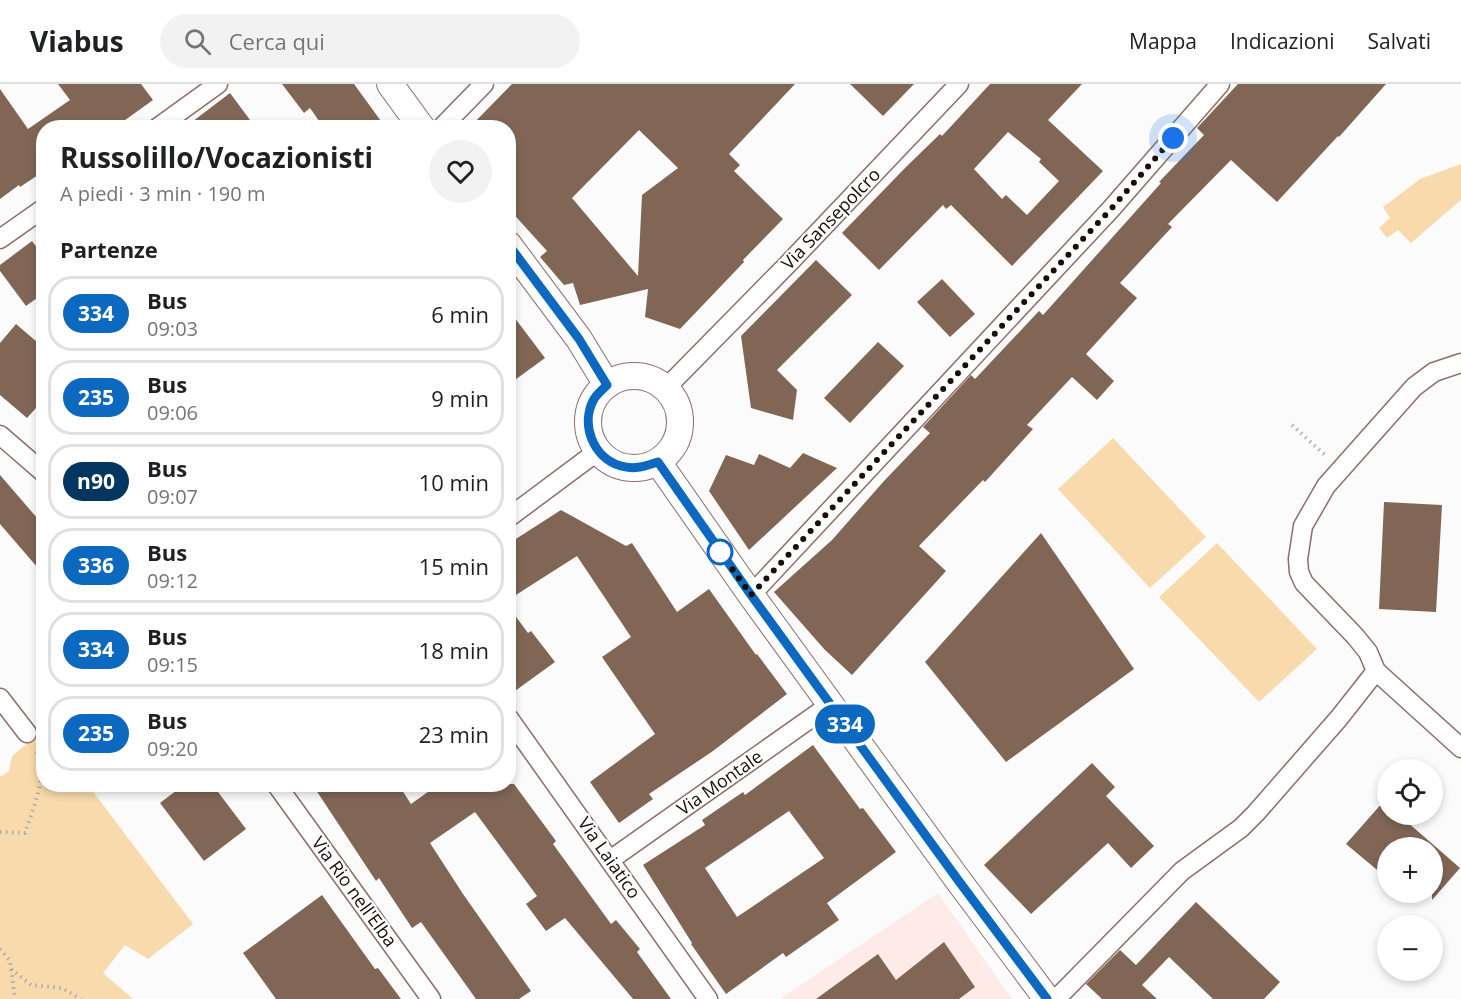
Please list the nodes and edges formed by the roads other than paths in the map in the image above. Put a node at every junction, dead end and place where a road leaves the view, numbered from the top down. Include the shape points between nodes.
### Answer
1 (218, 84) edge
2 (390, 84) edge
3 (484, 84) edge
4 (959, 84) edge
5 (1220, 84) edge
6 (168, 120) edge
7 (416, 120) edge
8 (449, 120) edge
9 (36, 214) edge
10 (0, 239) edge
11 (516, 255) edge
12 (1461, 363) edge
13 (607, 385) junction
14 (665, 388) junction
15 (0, 435) edge
16 (598, 451) junction
17 (36, 462) edge
18 (658, 462) junction
19 (516, 512) edge
20 (751, 595) junction
21 (1376, 671) junction
22 (0, 698) edge
23 (831, 704) junction
24 (516, 728) edge
25 (27, 734) road end
26 (1461, 748) edge
27 (282, 792) edge
28 (610, 860) junction
29 (432, 999) edge
30 (708, 999) edge
31 (1047, 999) edge
32 (1056, 999) edge

1 - 6 street
2 - 7 street
3 - 8 street
4 - 14 street, Via Sansepolcro
5 - 20 street via 1111,209
9 - 10 street
11 - 13 street via 579,339
12 - 21 street via 1434,372 1414,387 1326,486 1303,526 1299,551 1301,577 1360,642
13 - 14 street via 623,378 642,377
13 - 16 street via 589,410 591,439
14 - 18 street via 679,416 679,431 673,446
15 - 17 street
16 - 18 street via 622,467 637,468
16 - 19 street
18 - 20 street
20 - 23 street
21 - 26 street
21 - 32 street via 1256,813 1182,871
22 - 25 street
23 - 28 street, Via Montale
23 - 31 street
24 - 28 street, Via Laiatico
27 - 29 street, Via Rio nell'Elba
28 - 30 street, Via Laiatico

